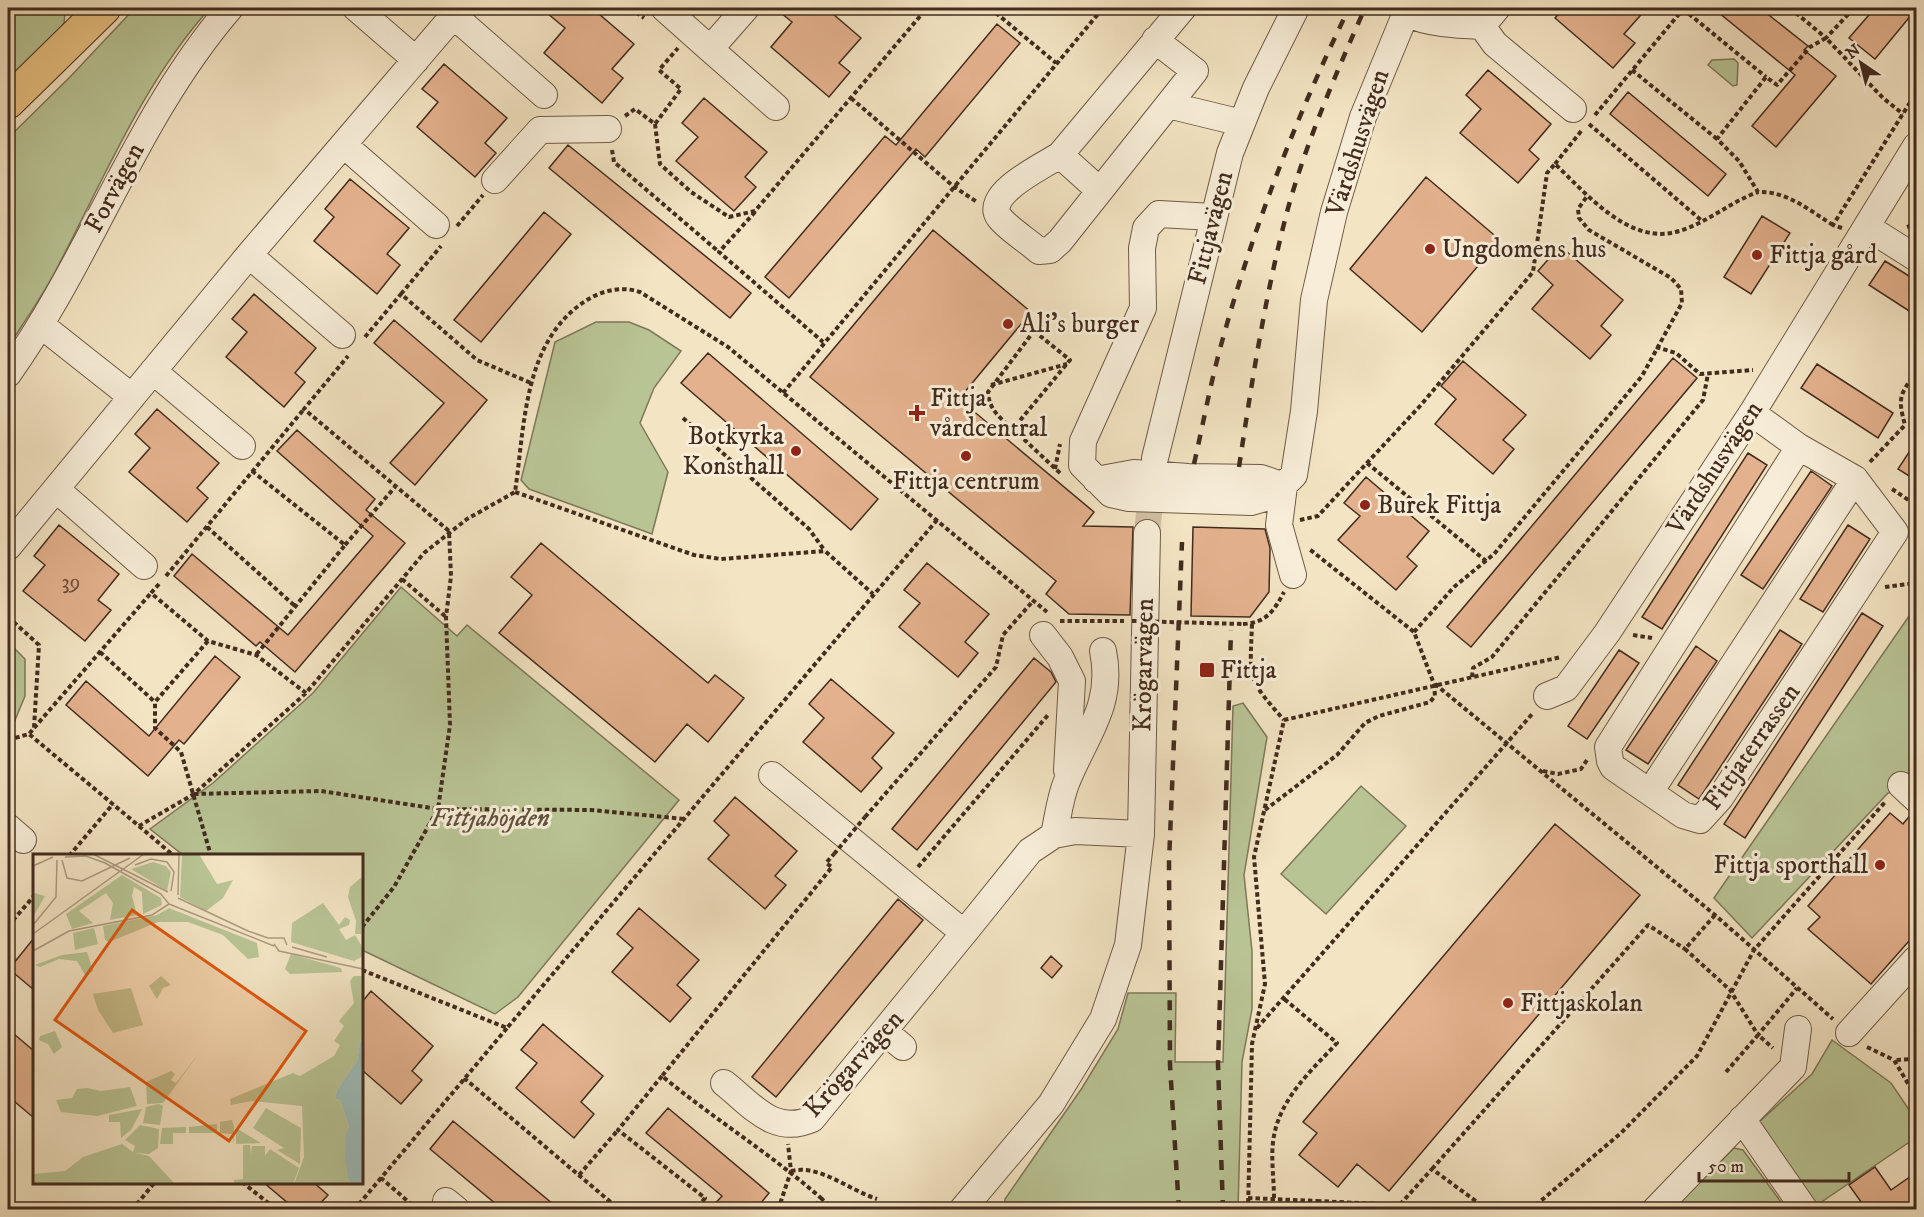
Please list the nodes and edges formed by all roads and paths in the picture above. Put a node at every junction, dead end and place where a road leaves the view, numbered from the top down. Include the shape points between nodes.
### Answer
1 (230, 8) edge
2 (356, 8) edge
3 (664, 8) edge
4 (746, 8) edge
5 (927, 8) edge
6 (990, 8) edge
7 (1103, 8) edge
8 (1183, 8) edge
9 (1296, 8) edge
10 (1684, 8) edge
11 (1790, 8) edge
12 (1854, 8) edge
13 (1406, 10) edge
14 (97, 11) edge
15 (457, 12) edge
16 (1490, 17) edge
17 (1826, 38) junction
18 (1155, 40) junction
19 (678, 47) dead end
20 (710, 49) junction
21 (416, 60) junction
22 (1056, 63) junction
23 (1632, 70) junction
24 (1766, 77) junction
25 (1917, 93) edge
26 (544, 95) dead end
27 (851, 98) junction
28 (8, 102) edge
29 (1168, 105) junction
30 (776, 107) dead end
31 (1903, 114) junction
32 (1581, 116) junction
33 (1242, 123) junction
34 (655, 124) junction
35 (608, 129) junction
36 (1717, 139) junction
37 (344, 145) junction
38 (1917, 146) edge
39 (1060, 155) junction
40 (1555, 164) junction
41 (495, 180) dead end
42 (953, 186) junction
43 (1099, 190) junction
44 (1758, 192) junction
45 (1588, 195) junction
46 (755, 211) junction
47 (1213, 217) junction
48 (1701, 220) junction
49 (436, 225) dead end
50 (1833, 225) junction
51 (1856, 228) junction
52 (719, 252) junction
53 (249, 255) junction
54 (1917, 258) edge
55 (41, 325) junction
56 (354, 340) junction
57 (824, 342) junction
58 (1656, 348) junction
59 (1068, 363) junction
60 (1754, 370) dead end
61 (153, 371) junction
62 (8, 374) edge
63 (1708, 374) junction
64 (1915, 375) dead end
65 (531, 382) junction
66 (990, 386) junction
67 (783, 393) junction
68 (132, 397) junction
69 (304, 409) junction
70 (1752, 413) junction
71 (683, 418) dead end
72 (242, 446) dead end
73 (1799, 447) junction
74 (1155, 458) tunnel mouth
75 (1367, 463) junction
76 (252, 471) junction
77 (1855, 479) junction
78 (1284, 486) junction
79 (395, 487) junction
80 (56, 489) junction
81 (515, 492) junction
82 (937, 520) junction
83 (1280, 525) junction
84 (207, 527) junction
85 (449, 531) junction
86 (1147, 533) tunnel mouth
87 (345, 545) junction
88 (8, 547) edge
89 (825, 551) junction
90 (1486, 561) junction
91 (144, 566) dead end
92 (1293, 575) joint
93 (402, 579) junction
94 (151, 593) junction
95 (873, 594) junction
96 (1033, 601) junction
97 (296, 606) junction
98 (8, 617) edge
99 (447, 617) junction
100 (1050, 623) junction
101 (1252, 624) junction
102 (1414, 632) junction
103 (1631, 634) dead end
104 (1654, 639) dead end
105 (208, 641) junction
106 (1103, 651) dead end
107 (100, 652) junction
108 (256, 654) junction
109 (1564, 656) dead end
110 (1472, 677) junction
111 (1434, 684) junction
112 (1072, 687) junction
113 (306, 693) junction
114 (1547, 696) joint
115 (156, 702) junction
116 (1284, 720) junction
117 (34, 728) junction
118 (29, 734) junction
119 (8, 740) edge
120 (1507, 742) junction
121 (772, 775) dead end
122 (1066, 782) junction
123 (1650, 792) junction
124 (1909, 792) edge
125 (194, 794) junction
126 (114, 804) junction
127 (438, 808) junction
128 (1264, 811) junction
129 (686, 819) junction
130 (139, 826) junction
131 (1141, 834) junction
132 (1054, 835) junction
133 (70, 854) edge
134 (173, 854) edge
135 (211, 854) edge
136 (916, 869) dead end
137 (33, 897) edge
138 (1715, 915) junction
139 (363, 926) edge
140 (8, 927) edge
141 (964, 933) junction
142 (1685, 949) junction
143 (1754, 950) junction
144 (1917, 959) edge
145 (363, 970) edge
146 (1797, 988) junction
147 (1730, 990) junction
148 (1283, 998) junction
149 (507, 1028) junction
150 (1257, 1028) junction
151 (1798, 1029) dead end
152 (1849, 1033) junction
153 (1758, 1035) junction
154 (1917, 1059) edge
155 (1894, 1060) junction
156 (1793, 1067) junction
157 (1726, 1072) dead end
158 (662, 1076) junction
159 (464, 1078) junction
160 (723, 1083) dead end
161 (1917, 1096) edge
162 (1742, 1119) junction
163 (618, 1131) junction
164 (1432, 1169) junction
165 (791, 1171) junction
166 (579, 1175) junction
167 (381, 1178) junction
168 (153, 1184) edge
169 (245, 1184) edge
170 (822, 1198) junction
171 (1248, 1198) junction
172 (1274, 1198) junction
173 (877, 1199) dead end
174 (1317, 1201) junction
175 (1400, 1205) junction
176 (970, 1206) edge
177 (132, 1209) edge
178 (277, 1209) edge
179 (354, 1209) edge
180 (418, 1209) edge
181 (620, 1209) edge
182 (696, 1209) edge
183 (778, 1209) edge
184 (809, 1209) edge
185 (834, 1209) edge
186 (1248, 1209) edge
187 (1317, 1209) edge
188 (1395, 1209) edge
189 (1488, 1209) edge
190 (1530, 1209) edge
191 (1654, 1209) edge
192 (1805, 1209) edge

1 - 55 street, Forvägen via 193,55 150,122
2 - 21 street
3 - 20 street
4 - 20 street
5 - 27 path
6 - 22 path
7 - 22 path
8 - 18 street
9 - 33 street, Fittjavägen
10 - 23 path
10 - 24 path
11 - 17 path
12 - 17 path
13 - 16 street, Värdshusvägen via 1416,18 1450,25
13 - 78 street, Värdshusvägen via 1363,117 1334,212 1314,300 1304,411 1293,476
14 - 28 main road
15 - 21 street
15 - 26 street
16 - 32 street, Värdshusvägen via 1495,44
17 - 24 path via 1810,47 1777,85
17 - 31 path
18 - 29 street via 1195,71
18 - 39 street
19 - 34 path via 659,70 681,89
20 - 30 street
21 - 37 street
22 - 42 path
23 - 32 path
23 - 36 path
24 - 36 path
25 - 31 path
27 - 42 path
27 - 46 path
29 - 33 street
29 - 43 street
31 - 50 path
32 - 40 path
32 - 48 path
33 - 47 street, Fittjavägen
34 - 35 path via 635,109
34 - 46 path via 660,164 691,192 729,217
35 - 41 street via 540,130
35 - 52 path via 614,162
36 - 44 path via 1739,161
37 - 49 street
37 - 53 street
38 - 51 street, Värdshusvägen
39 - 43 street
39 - 43 street via 1000,195 996,208 999,217 1039,250 1050,250
40 - 45 path
40 - 75 path via 1547,173 1533,272
42 - 57 path
44 - 48 path
44 - 50 path via 1774,191 1790,197
45 - 48 path via 1638,231 1679,231
45 - 58 path via 1578,209 1579,218 1589,230 1671,278 1681,289 1682,303
46 - 52 path
47 - 74 street, Fittjavägen
47 - 78 street via 1160,214 1146,228 1142,248 1143,308 1083,441 1082,465 1111,494 1140,499 1251,502 1272,496
50 - 51 path
51 - 54 street
51 - 70 street, Värdshusvägen
52 - 57 path
53 - 56 street
53 - 61 street
55 - 62 street, Forvägen
55 - 68 street
56 - 65 path via 401,294 477,360
56 - 69 path
57 - 67 path
58 - 63 path via 1676,353 1700,374
58 - 90 path via 1642,376
59 - 66 path
59 - 66 path via 1070,360 1034,331
59 - 66 path via 1013,429 989,404
60 - 63 path
61 - 68 street
61 - 72 street
63 - 110 path via 1703,400 1492,657 1473,668
64 - 77 path via 1900,394 1905,425
65 - 67 path via 541,351 560,321 595,295 629,288 728,347
65 - 81 path
67 - 82 path
68 - 80 street
69 - 76 path
69 - 79 path
70 - 73 street, Fittjaterrassen
70 - 114 street, Värdshusvägen via 1607,633 1566,688
71 - 89 path via 809,529
73 - 77 street, Fittjaterrassen
73 - 123 street, Fittjaterrassen via 1608,747 1613,767
75 - 83 path via 1318,516
75 - 90 path
76 - 84 path
76 - 87 path
77 - 123 street
77 - 123 street, Fittjaterrassen via 1896,532 1882,554 1707,815 1700,820 1683,815
78 - 83 street, Värdshusvägen
79 - 85 path
79 - 87 path
80 - 88 street
80 - 91 street
81 - 85 path
81 - 89 path via 694,555 721,559
82 - 95 path
82 - 96 path
83 - 92 street
83 - 102 path
84 - 94 path
84 - 97 path
85 - 93 path
85 - 99 path via 451,576
86 - 131 street, Krögarvägen
87 - 97 path
89 - 95 path
90 - 102 path via 1454,587
92 - 101 path via 1272,614
93 - 99 path
93 - 113 path
94 - 105 path
94 - 107 path
95 - 129 path
96 - 100 path
96 - 158 path, bridge via 1004,635 996,667 826,863 832,867
97 - 108 path
98 - 117 path via 39,645
99 - 127 path via 450,725
100 - 101 path, bridge
100 - 112 street
101 - 116 path via 1250,675 1257,690
102 - 111 path
103 - 104 path
105 - 108 path
105 - 115 path
106 - 122 street, Krögarvägen via 1107,670 1103,704
107 - 115 path
107 - 117 path
108 - 113 path
109 - 110 path
110 - 111 path
111 - 116 path
111 - 120 path
111 - 128 path via 1435,696 1430,702 1365,723 1337,755
112 - 122 street
112 - 136 path
113 - 125 path
114 - 120 path
115 - 125 path via 155,728 181,752
116 - 128 path
117 - 118 path
118 - 119 path
118 - 126 path
120 - 138 path
120 - 148 path
121 - 141 street
122 - 132 street, Krögarvägen
124 - 143 path
125 - 127 path via 321,791
125 - 130 path
125 - 135 path
126 - 130 path
126 - 133 path
127 - 129 path via 591,810
127 - 139 path via 394,887
128 - 150 path via 1254,857 1265,984
129 - 149 path
130 - 134 path
131 - 132 street, Krögarvägen via 1075,831
131 - 176 street, Krögarvägen via 1128,945 1103,1019 1051,1104
132 - 141 street, Krögarvägen via 1030,851
137 - 140 path
138 - 142 path
138 - 143 path
141 - 160 street, Krögarvägen via 894,1040 812,1119 775,1123
142 - 147 path
142 - 164 path via 1648,925
143 - 146 path
143 - 147 path
144 - 152 street
145 - 149 path
146 - 152 path
146 - 153 path
147 - 153 path
147 - 190 path via 1696,1056 1621,1133
148 - 150 path
148 - 172 path via 1337,1043 1289,1096 1282,1112 1273,1144
149 - 159 path
150 - 171 path via 1252,1044
151 - 156 street
152 - 155 path via 1871,1050
153 - 156 path
153 - 157 path
154 - 155 path
155 - 161 path
156 - 162 street
158 - 163 path
158 - 165 path via 712,1117
159 - 166 path
159 - 167 path
162 - 191 street
162 - 192 street
163 - 166 path
163 - 182 path via 705,1198
164 - 175 path
164 - 189 path
165 - 170 path
165 - 173 path via 808,1168
165 - 183 path
166 - 181 path
167 - 179 path
167 - 180 path
168 - 177 path
169 - 178 path
170 - 184 path
170 - 185 path
171 - 172 path
171 - 186 path
172 - 174 path
174 - 175 path
174 - 187 path
175 - 188 path

